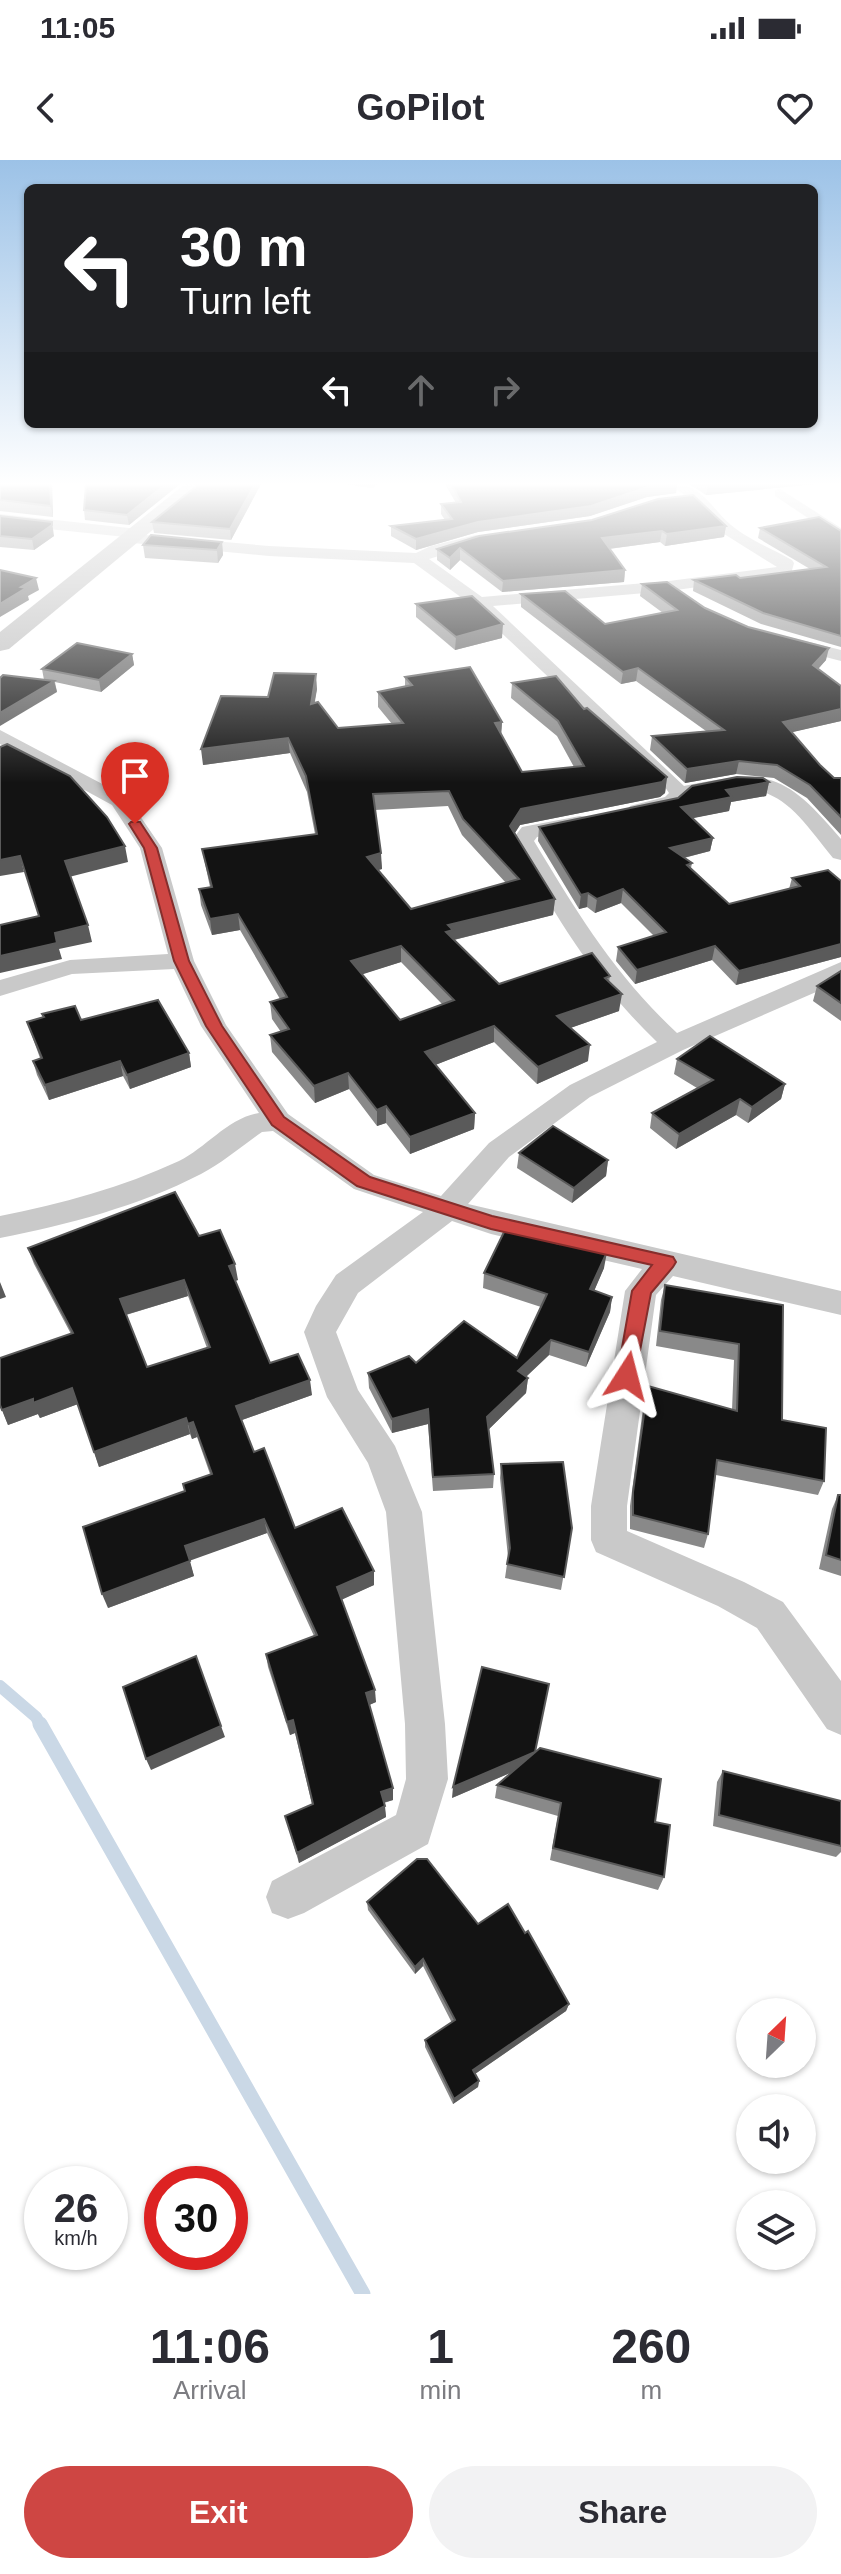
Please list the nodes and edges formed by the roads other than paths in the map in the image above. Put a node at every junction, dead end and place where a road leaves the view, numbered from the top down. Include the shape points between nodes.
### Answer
1 (76, 584) edge
2 (453, 584) edge
3 (690, 584) edge
4 (669, 586) junction
5 (689, 600) edge
6 (479, 602) junction
7 (768, 636) edge
8 (0, 644) edge
9 (835, 653) edge
10 (0, 736) edge
11 (679, 793) junction
12 (841, 853) edge
13 (182, 961) junction
14 (841, 969) edge
15 (0, 988) edge
16 (674, 1044) junction
17 (278, 1121) junction
18 (447, 1209) junction
19 (0, 1227) edge
20 (667, 1262) junction
21 (841, 1303) edge
22 (841, 1715) edge
23 (288, 1897) dead end

1 - 8 main road
2 - 6 street
3 - 4 street
4 - 5 street
4 - 6 street
6 - 11 street
7 - 9 street
10 - 13 street via 120,801 151,848
11 - 12 street via 729,783 766,784 783,792
11 - 16 street via 668,805 530,832 523,840 584,943 639,1011
13 - 15 street via 70,967
13 - 17 street via 214,1026
14 - 16 street
16 - 18 street via 568,1099 499,1150
17 - 18 street via 364,1182
17 - 19 street via 255,1123 193,1166 153,1184
18 - 20 street
18 - 23 street via 347,1284 320,1332 344,1397 383,1457 404,1512 427,1779 413,1829
20 - 21 street
20 - 22 street via 641,1291 611,1491 609,1540 770,1615

